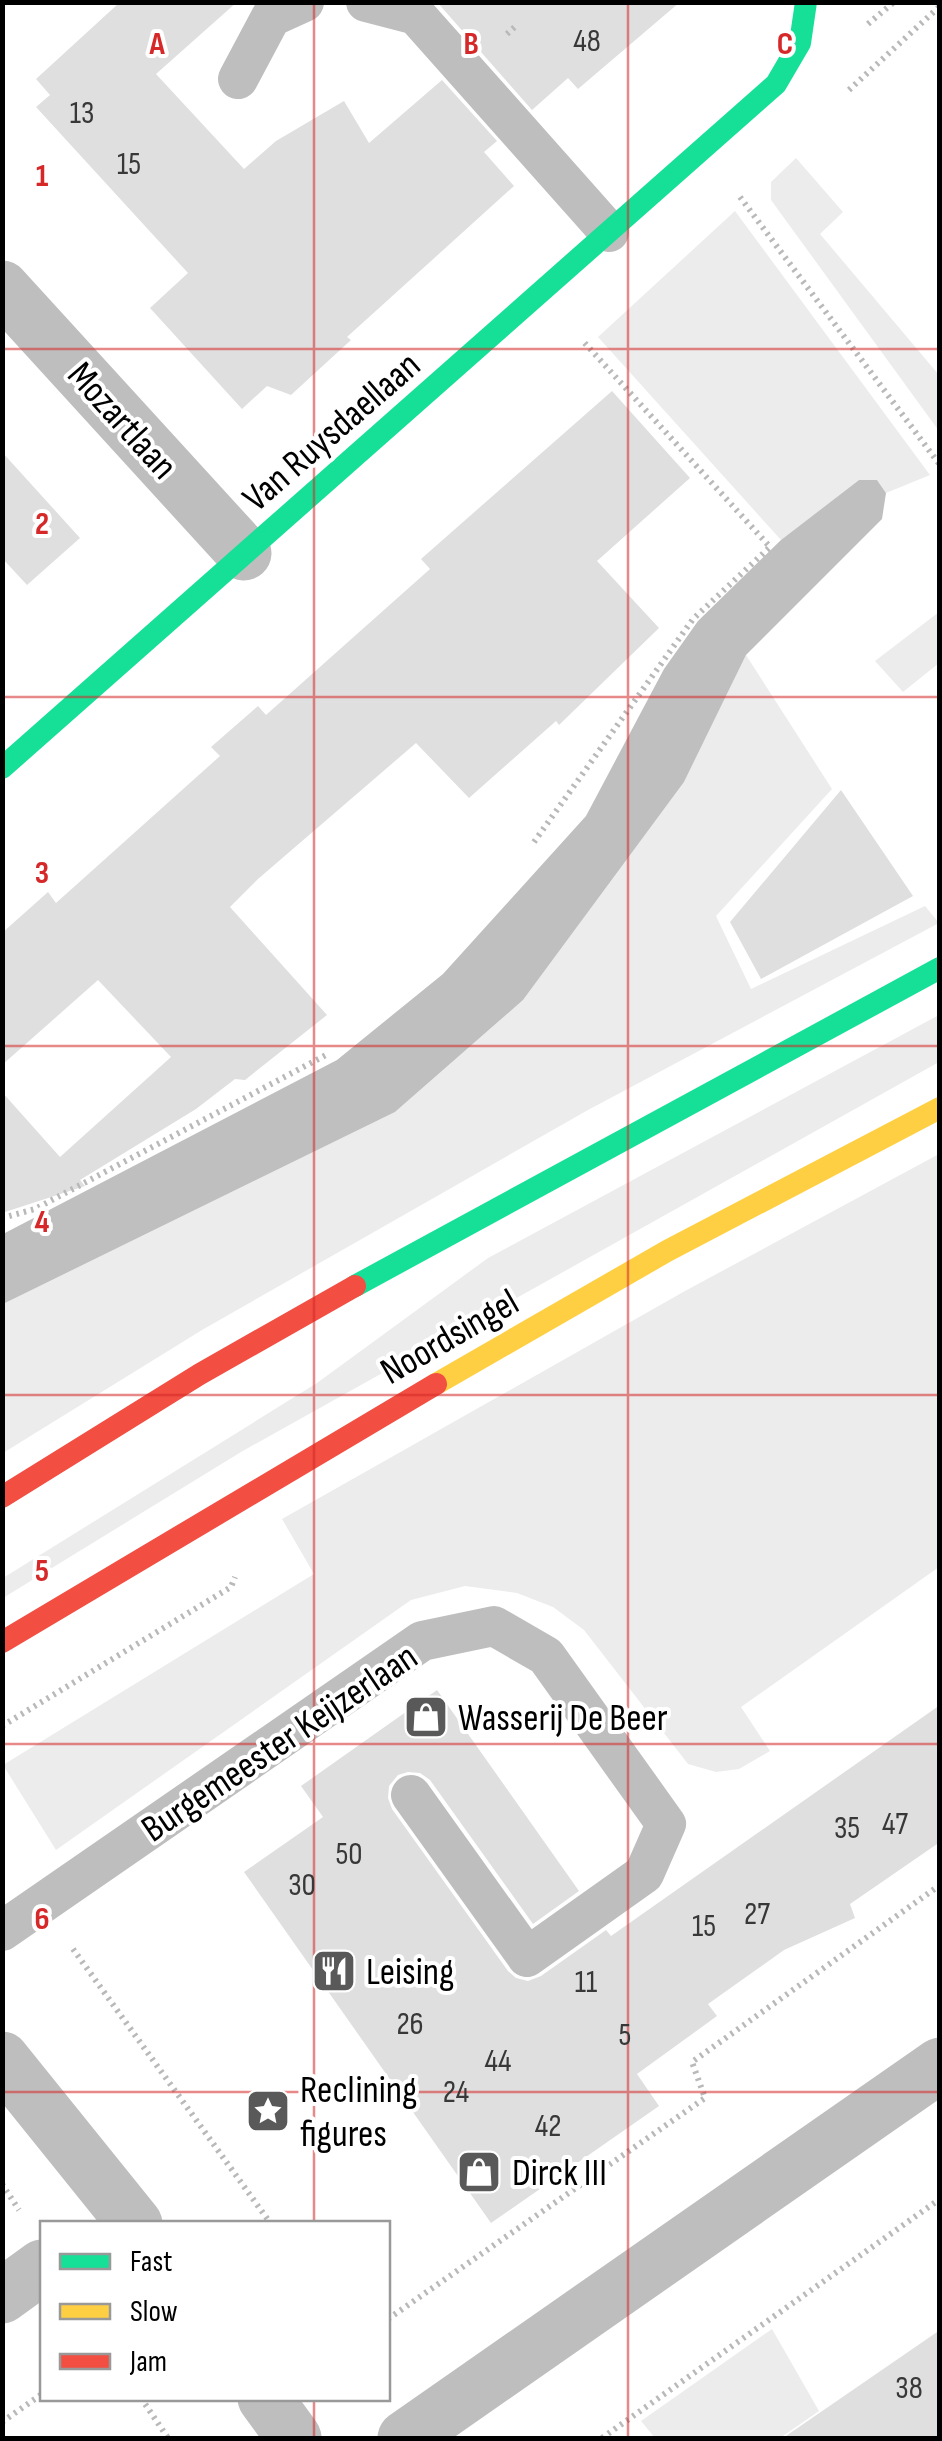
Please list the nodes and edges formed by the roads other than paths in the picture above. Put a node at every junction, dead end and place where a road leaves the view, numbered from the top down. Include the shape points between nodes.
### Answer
1 (304, 2) edge
2 (366, 2) edge
3 (806, 2) edge
4 (238, 79) dead end
5 (608, 232) junction
6 (2, 288) edge
7 (244, 553) junction
8 (2, 768) edge
9 (940, 968) edge
10 (940, 1108) edge
11 (2, 1497) edge
12 (2, 1642) edge
13 (412, 1795) dead end
14 (2, 1931) edge
15 (2, 2059) edge
16 (940, 2064) edge
17 (120, 2218) edge
18 (40, 2268) edge
19 (2, 2296) edge
20 (267, 2401) edge
21 (294, 2438) edge
22 (405, 2438) edge

1 - 4 lane via 271,17
2 - 5 lane via 416,15
3 - 5 main road, Van Ruysdaellaan via 800,43 776,84
5 - 7 main road, Van Ruysdaellaan
6 - 7 street, Mozartlaan
7 - 8 main road, Van Ruysdaellaan
9 - 11 main road via 436,1240
10 - 12 main road, Noordsingel via 667,1251
13 - 14 lane, Burgemeester Keijzerlaan via 527,1957 644,1874 666,1824 546,1656 494,1626 422,1641
15 - 17 street
16 - 22 street
18 - 19 street
20 - 21 street

